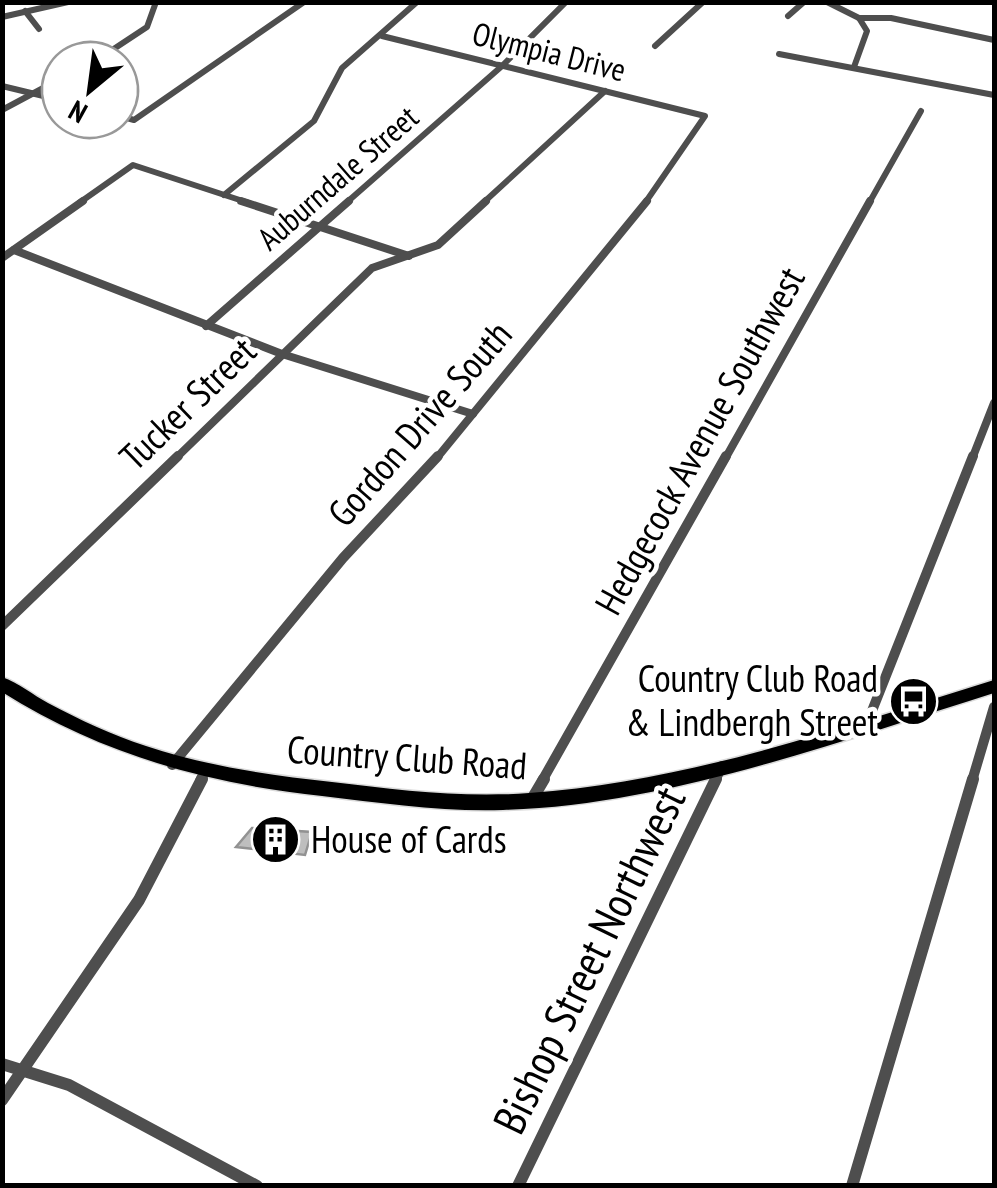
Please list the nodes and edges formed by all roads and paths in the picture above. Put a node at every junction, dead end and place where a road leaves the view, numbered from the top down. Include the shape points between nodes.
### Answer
1 (68, 2) edge
2 (156, 2) edge
3 (304, 2) edge
4 (417, 2) edge
5 (566, 2) edge
6 (703, 2) edge
7 (804, 2) edge
8 (827, 2) edge
9 (25, 12) junction
10 (788, 16) dead end
11 (2, 18) edge
12 (859, 18) junction
13 (38, 29) dead end
14 (382, 36) junction
15 (128, 40) edge
16 (994, 40) edge
17 (655, 46) dead end
18 (779, 54) dead end
19 (502, 66) junction
20 (854, 67) junction
21 (2, 86) edge
22 (40, 90) edge
23 (606, 91) junction
24 (34, 93) junction
25 (40, 95) edge
26 (994, 96) edge
27 (2, 110) edge
28 (920, 111) dead end
29 (140, 116) edge
30 (705, 116) joint
31 (224, 195) junction
32 (320, 227) junction
33 (14, 250) junction
34 (391, 250) junction
35 (410, 257) junction
36 (2, 258) edge
37 (372, 268) junction
38 (206, 326) junction
39 (282, 354) junction
40 (994, 402) edge
41 (473, 414) junction
42 (2, 626) edge
43 (2, 683) edge
44 (994, 687) edge
45 (994, 707) edge
46 (866, 726) junction
47 (172, 764) junction
48 (723, 765) junction
49 (205, 771) junction
50 (531, 801) junction
51 (2, 1064) edge
52 (24, 1072) junction
53 (2, 1100) edge
54 (257, 1186) edge
55 (518, 1186) edge
56 (852, 1186) edge

1 - 9 street
2 - 15 street via 147,27
3 - 29 street
4 - 14 street
5 - 19 street, Auburndale Street
6 - 17 street
7 - 10 street
8 - 12 street
9 - 11 street
9 - 13 street
12 - 16 street
12 - 20 street via 868,37
14 - 19 street, Olympia Drive
14 - 31 street via 337,75 314,122
18 - 20 street
19 - 23 street, Olympia Drive
19 - 32 street, Auburndale Street
20 - 26 street
21 - 24 street
22 - 24 street
23 - 30 street, Olympia Drive
23 - 35 street, Tucker Street via 438,246
24 - 25 street
24 - 27 street
28 - 50 street, Hedgecock Avenue Southwest
30 - 41 street, Gordon Drive South via 659,186
31 - 32 street
31 - 33 street via 132,165
32 - 34 street
32 - 38 street, Auburndale Street
33 - 36 street
33 - 38 street
34 - 35 street
34 - 37 street
35 - 37 street, Tucker Street
37 - 39 street, Tucker Street
38 - 39 street
39 - 41 street
39 - 42 street, Tucker Street
40 - 46 street
41 - 47 street, Gordon Drive South
43 - 47 main road, Country Club Road via 96,737
44 - 46 main road, Country Club Road
45 - 56 street
46 - 48 main road, Country Club Road
47 - 49 main road, Country Club Road
48 - 50 main road, Country Club Road
48 - 55 street, Bishop Street Northwest
49 - 50 main road, Country Club Road via 378,795
49 - 52 street via 126,917
51 - 52 street
52 - 53 street
52 - 54 street via 100,1101

